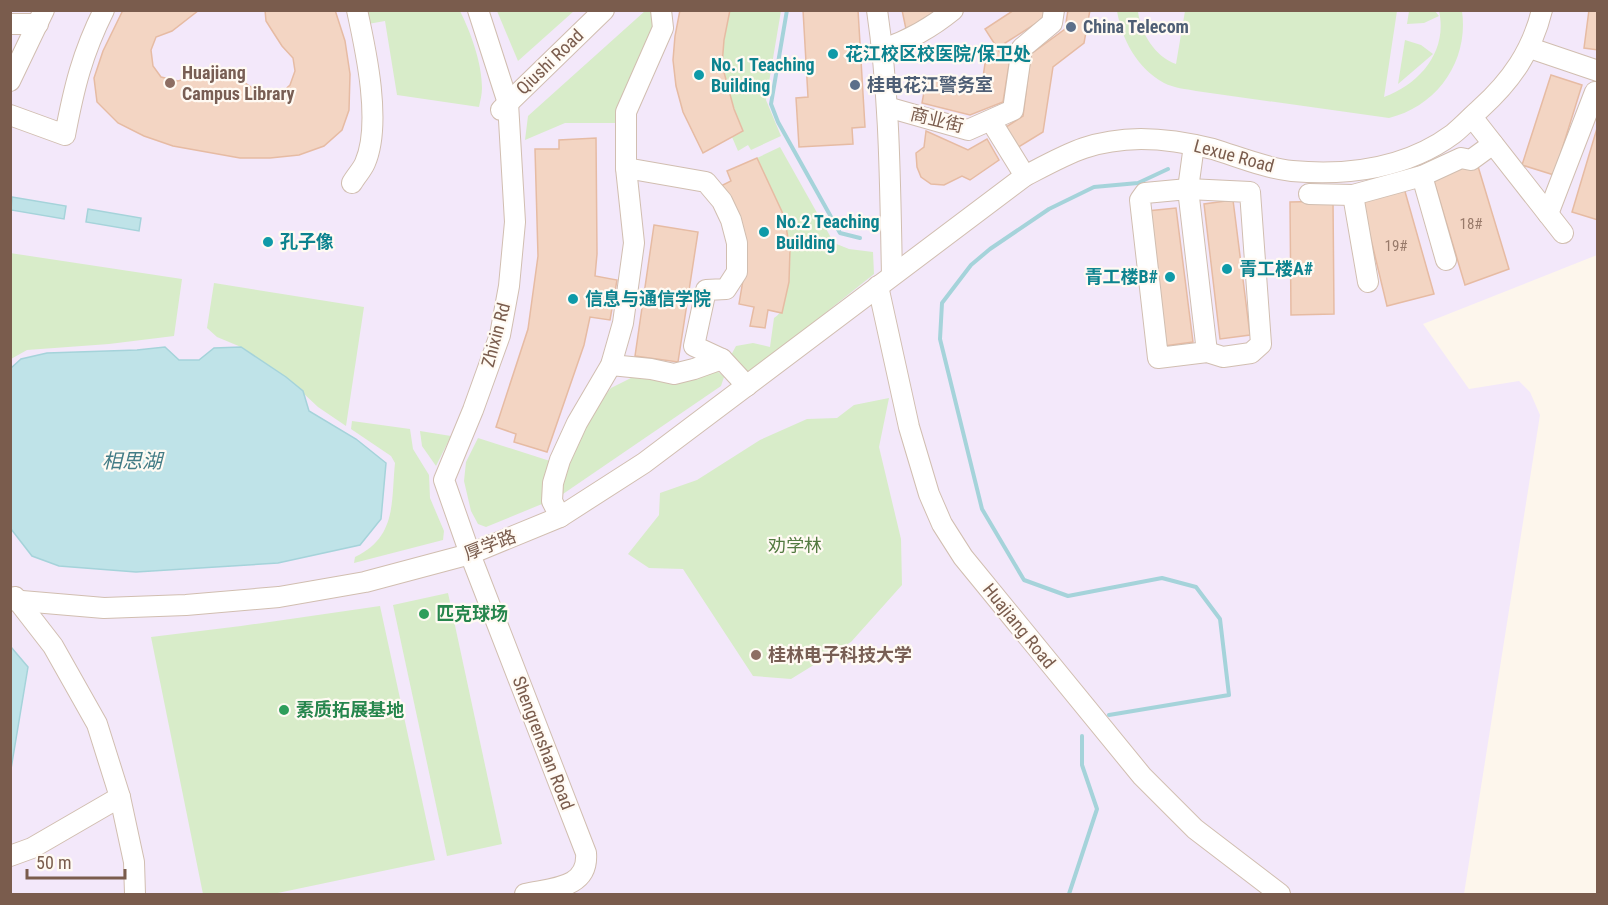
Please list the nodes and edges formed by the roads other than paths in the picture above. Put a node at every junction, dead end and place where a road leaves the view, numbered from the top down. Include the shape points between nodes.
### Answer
1 (104, 10) edge
2 (357, 10) edge
3 (478, 10) edge
4 (604, 10) edge
5 (661, 10) edge
6 (877, 10) edge
7 (953, 10) edge
8 (1054, 10) edge
9 (1542, 10) edge
10 (41, 17) edge
11 (10, 24) edge
12 (1530, 48) junction
13 (883, 49) junction
14 (1598, 71) edge
15 (10, 81) edge
16 (1595, 92) dead end
17 (887, 107) junction
18 (502, 108) junction
19 (10, 116) edge
20 (1472, 117) junction
21 (991, 121) junction
22 (1492, 144) junction
23 (1194, 145) junction
24 (626, 168) junction
25 (1025, 176) junction
26 (1422, 176) junction
27 (352, 183) dead end
28 (1188, 189) junction
29 (1310, 194) dead end
30 (1353, 195) junction
31 (1548, 214) junction
32 (1563, 233) dead end
33 (1446, 260) dead end
34 (885, 280) junction
35 (1368, 282) dead end
36 (1207, 352) junction
37 (722, 358) junction
38 (611, 365) junction
39 (747, 386) junction
40 (560, 517) junction
41 (470, 554) junction
42 (13, 598) edge
43 (120, 797) junction
44 (10, 856) edge
45 (135, 894) edge
46 (525, 894) edge
47 (1280, 894) edge

1 - 19 street via 74,84 65,135
2 - 27 street via 372,109 365,163
3 - 18 street, Zhixin Rd
4 - 18 street, Qiushi Road
5 - 24 street via 663,28 626,112
6 - 13 street, Huajiang Road
7 - 13 street via 907,41
8 - 21 street, 商业街 via 1052,22 1022,48 1013,110
9 - 12 street, Lexue Road
10 - 11 street
10 - 15 street
12 - 14 street
12 - 20 street, Lexue Road via 1505,84
13 - 17 street, Huajiang Road
16 - 31 street
17 - 21 street, 商业街 via 968,130
17 - 34 street, Huajiang Road
18 - 41 street, Zhixin Rd via 515,222 509,286 500,335 444,480
20 - 22 street
20 - 23 street, Lexue Road via 1433,147 1365,170 1291,171
21 - 25 street
22 - 26 street via 1472,160 1461,158
22 - 31 street
23 - 25 street, Lexue Road via 1171,140 1102,142 1065,154
23 - 28 street
24 - 37 street via 706,182 722,201 736,243 737,272 726,289 706,290 694,346
24 - 38 street via 634,243 623,323
25 - 34 street, Lexue Road
26 - 30 street
26 - 33 street
28 - 36 street
28 - 36 street via 1145,193 1140,201 1156,347 1158,358
28 - 36 street via 1250,192 1262,344 1251,353 1223,357
29 - 30 street
30 - 35 street
31 - 32 street
34 - 39 street, 厚学路
34 - 47 street, Huajiang Road via 909,427 929,494 963,557 1142,776 1194,829
37 - 38 street via 674,374
37 - 39 street
38 - 40 street via 560,460 552,501
39 - 40 street, 厚学路 via 644,463
40 - 41 street, 厚学路
41 - 42 street, 厚学路 via 365,582 279,597 104,608
41 - 46 street, Shengrenshan Road via 586,853 587,864 579,879
42 - 43 street via 52,646 97,724
43 - 44 street via 32,848
43 - 45 street via 134,862

